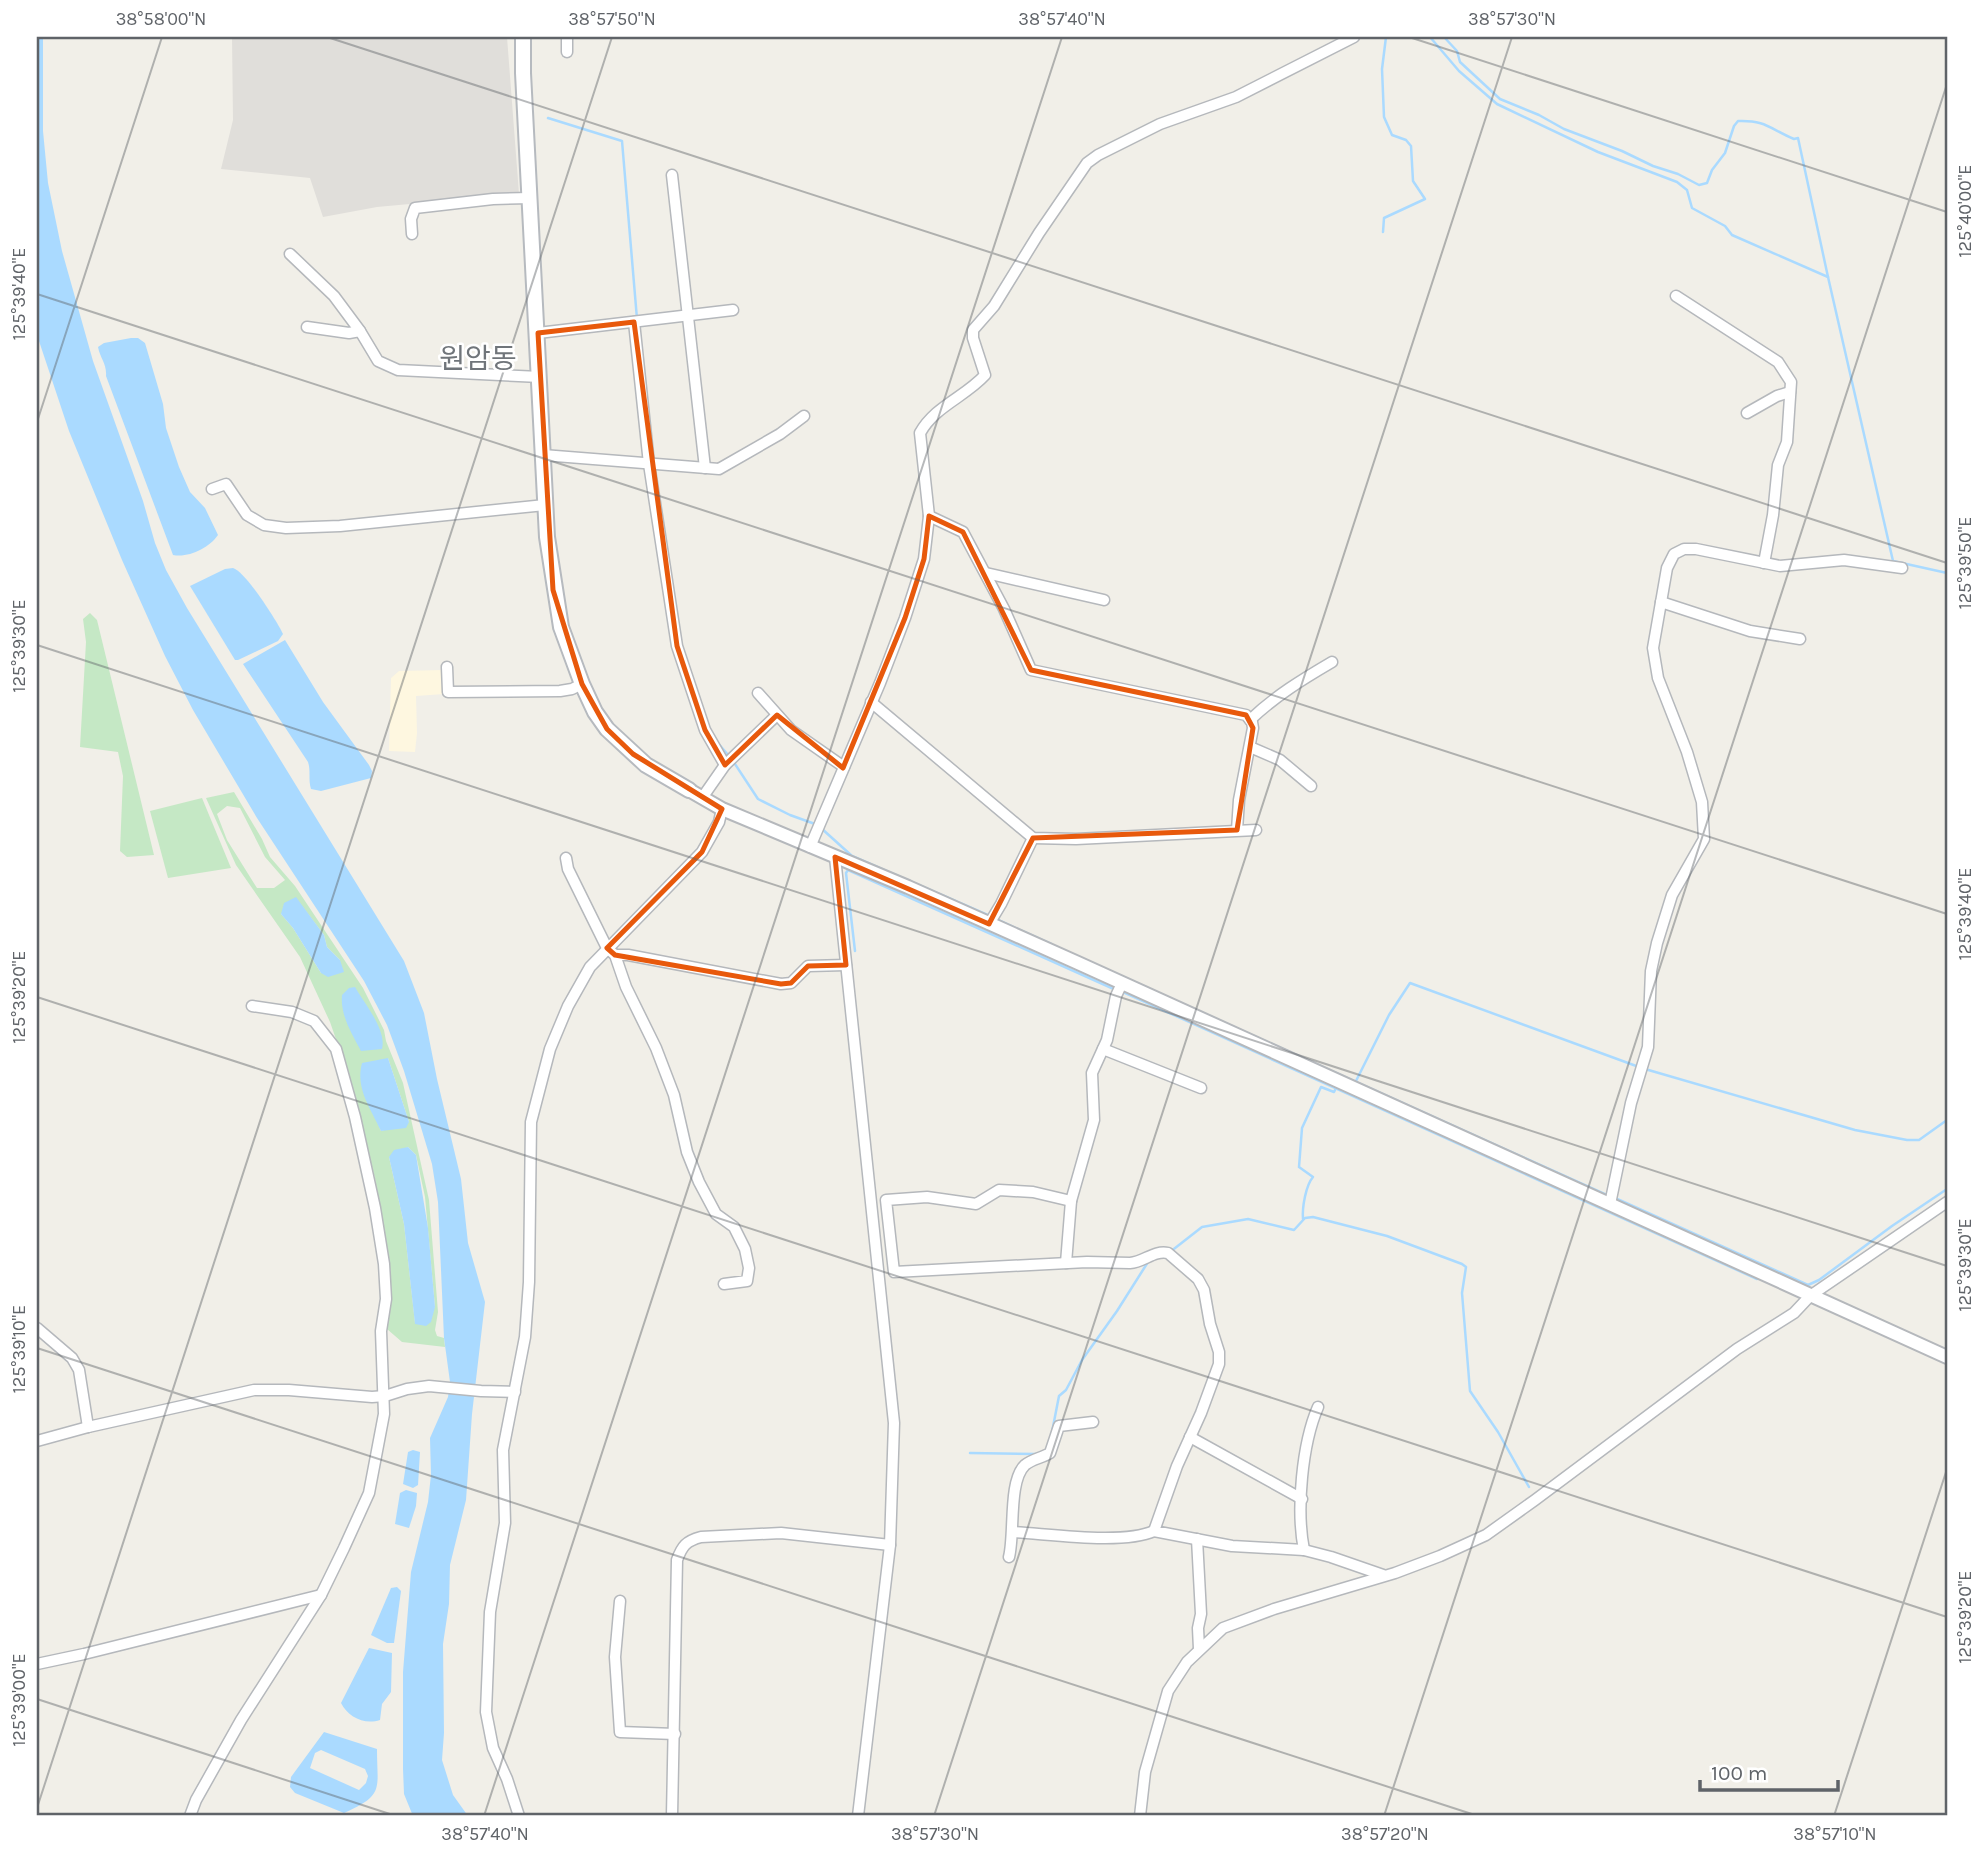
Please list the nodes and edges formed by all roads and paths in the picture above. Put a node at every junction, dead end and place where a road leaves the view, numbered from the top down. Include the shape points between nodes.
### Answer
1 (523, 37) edge
2 (567, 37) edge
3 (1353, 37) edge
4 (568, 52) dead end
5 (672, 175) dead end
6 (530, 198) junction
7 (412, 234) dead end
8 (290, 254) dead end
9 (1676, 296) dead end
10 (733, 310) dead end
11 (688, 315) junction
12 (634, 322) junction
13 (307, 327) dead end
14 (360, 331) junction
15 (538, 333) junction
16 (540, 377) junction
17 (1790, 392) junction
18 (1747, 413) dead end
19 (804, 416) dead end
20 (543, 455) junction
21 (649, 464) junction
22 (705, 468) junction
23 (212, 489) dead end
24 (545, 505) junction
25 (929, 516) junction
26 (1764, 563) junction
27 (1902, 569) dead end
28 (986, 573) junction
29 (1104, 600) dead end
30 (1661, 602) junction
31 (1800, 639) dead end
32 (1332, 662) dead end
33 (447, 667) dead end
34 (582, 684) junction
35 (758, 694) dead end
36 (872, 702) junction
37 (777, 715) junction
38 (1250, 720) junction
39 (1250, 747) junction
40 (726, 765) junction
41 (844, 766) junction
42 (1311, 786) dead end
43 (689, 790) joint
44 (702, 798) junction
45 (722, 808) junction
46 (1237, 830) junction
47 (1256, 830) dead end
48 (1033, 838) junction
49 (810, 847) junction
50 (835, 857) junction
51 (566, 858) dead end
52 (989, 924) junction
53 (611, 951) junction
54 (846, 965) junction
55 (1122, 983) junction
56 (251, 1006) dead end
57 (1102, 1049) junction
58 (1201, 1088) dead end
59 (1071, 1201) junction
60 (1947, 1202) edge
61 (1609, 1203) junction
62 (1066, 1263) junction
63 (724, 1284) dead end
64 (1811, 1296) junction
65 (37, 1328) edge
66 (1947, 1357) edge
67 (514, 1392) junction
68 (385, 1396) junction
69 (1318, 1407) dead end
70 (1093, 1422) dead end
71 (88, 1427) junction
72 (1190, 1437) junction
73 (37, 1441) edge
74 (1302, 1499) junction
75 (1154, 1531) junction
76 (1013, 1532) junction
77 (1197, 1539) junction
78 (890, 1545) junction
79 (1304, 1550) junction
80 (1009, 1557) dead end
81 (1383, 1575) junction
82 (320, 1595) junction
83 (620, 1601) dead end
84 (1199, 1649) junction
85 (37, 1664) edge
86 (674, 1734) junction
87 (190, 1816) edge
88 (519, 1816) edge
89 (673, 1816) edge
90 (858, 1816) edge
91 (1140, 1816) edge

1 - 6 main road
2 - 4 street
3 - 25 street via 1236,97 1160,124 1087,163 994,306 973,330 985,375 935,412 920,433
5 - 11 street
6 - 7 street via 415,208
6 - 15 main road
8 - 14 street via 334,296
9 - 17 street via 1778,362 1791,382
10 - 11 street
11 - 12 street
11 - 22 street
12 - 15 street
12 - 21 street
13 - 14 street
14 - 16 street via 378,361 398,370
15 - 16 main road
16 - 20 main road
17 - 18 street
17 - 26 street via 1787,442 1778,465
19 - 22 street via 719,469
20 - 21 street
20 - 24 main road
21 - 22 street
21 - 40 street via 677,646 705,730
23 - 24 street via 226,484 247,515 264,525 286,528
24 - 34 main road via 561,627
25 - 28 street via 963,532
25 - 36 street via 924,559
26 - 27 street via 1780,566 1844,559
26 - 30 street via 1685,548 1674,554 1667,568
28 - 29 street
28 - 38 street via 1031,670 1236,711
30 - 31 street via 1750,631
30 - 61 street via 1653,648 1658,678 1688,752 1702,802 1704,839 1672,895 1657,943 1651,971 1648,1047
32 - 38 street via 1290,686
33 - 34 street via 448,692 560,691
34 - 43 main road via 595,712 619,741 646,765
35 - 37 street
36 - 41 street
36 - 48 street
37 - 40 street
37 - 41 street
38 - 39 street
39 - 42 street via 1280,760
39 - 46 street
40 - 44 street
41 - 49 street
43 - 44 street
44 - 45 street
45 - 49 street
45 - 53 street via 702,852
46 - 47 street
46 - 48 street
48 - 52 street
49 - 50 street
50 - 52 street
50 - 54 street
51 - 53 street
52 - 55 street
53 - 54 street via 781,984 791,983 808,967
53 - 63 street via 674,1095 699,1182 716,1214 734,1227 745,1249 747,1281
53 - 67 street via 590,967 568,1006 550,1049 531,1122 529,1282
54 - 78 street via 894,1423
55 - 57 street
55 - 61 street
56 - 68 street via 292,1012 314,1021 336,1049 355,1117 384,1264
57 - 58 street
57 - 59 street via 1092,1073 1094,1121
59 - 62 street
59 - 62 street via 999,1190 976,1204 927,1197 886,1200 894,1272
60 - 64 street
61 - 64 street
62 - 72 street via 1137,1262 1163,1252 1198,1279 1219,1364
64 - 66 street
64 - 81 street via 1794,1313 1737,1349 1486,1535
65 - 71 street via 72,1358 79,1370
67 - 68 street via 446,1386
67 - 88 street via 503,1450 505,1523 490,1612 486,1712 493,1748
68 - 71 street via 254,1390
68 - 82 street via 369,1493
69 - 74 street via 1305,1452
70 - 76 street via 1059,1426 1050,1453 1021,1469 1016,1480
71 - 73 street
72 - 74 street
72 - 75 street
74 - 79 street
75 - 76 street via 1113,1537
75 - 77 street
76 - 80 street
77 - 79 street
77 - 84 street
78 - 86 street via 781,1533 688,1540 677,1560
78 - 90 street
79 - 81 street
81 - 84 street via 1238,1621
82 - 85 street
82 - 87 street via 241,1720
83 - 86 street via 615,1657 620,1732
84 - 91 street via 1168,1691 1145,1772
86 - 89 street

